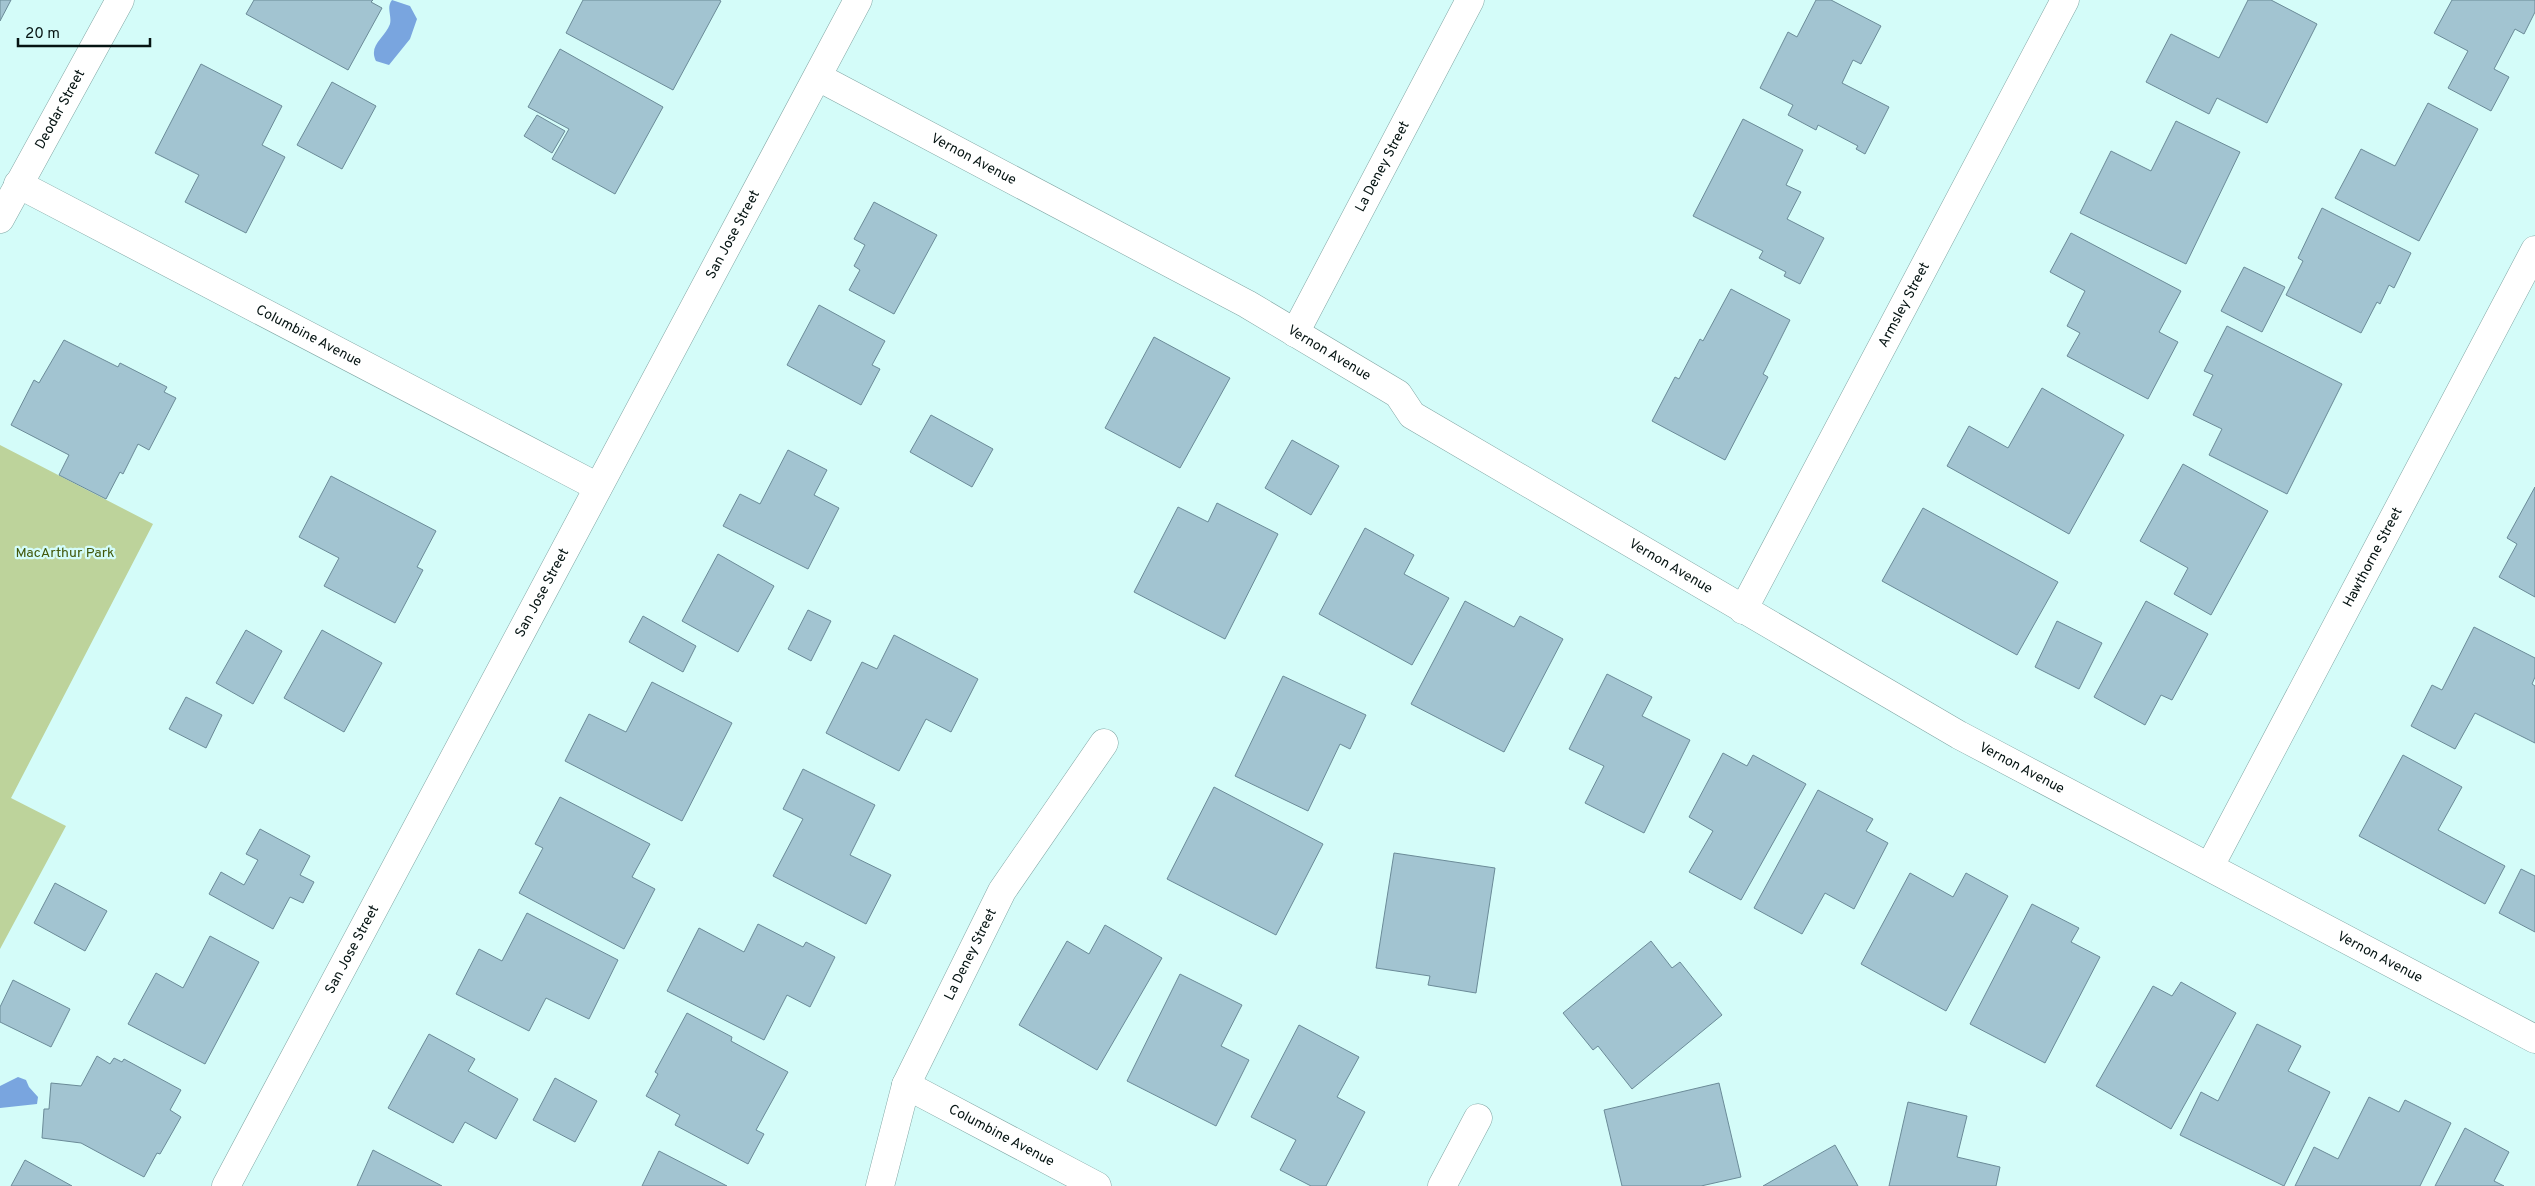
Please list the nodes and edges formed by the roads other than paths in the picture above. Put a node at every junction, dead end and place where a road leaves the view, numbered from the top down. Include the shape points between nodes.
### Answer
1 (120, 0) edge
2 (858, 0) edge
3 (1470, 0) edge
4 (2065, 0) edge
5 (818, 77) junction
6 (18, 184) junction
7 (0, 219) edge
8 (2535, 250) edge
9 (1295, 333) junction
10 (598, 486) junction
11 (1743, 610) junction
12 (1104, 743) dead end
13 (2210, 866) junction
14 (2535, 1039) edge
15 (906, 1085) junction
16 (1478, 1118) dead end
17 (226, 1186) edge
18 (880, 1186) edge
19 (1097, 1186) edge
20 (1442, 1186) edge

1 - 6 street, Deodar Street
2 - 5 street, San Jose Street
3 - 9 street, La Deney Street
4 - 11 street, Armsley Street
5 - 9 street, Vernon Avenue via 1247,304
5 - 10 street, San Jose Street
6 - 7 street, Deodar Street
6 - 10 street, Columbine Avenue
8 - 13 street, Hawthorne Street
9 - 11 street, Vernon Avenue via 1398,394 1412,415
10 - 17 street, San Jose Street
11 - 13 street, Vernon Avenue via 1959,735
12 - 15 street, La Deney Street via 1002,891
13 - 14 street, Vernon Avenue
15 - 18 street, La Deney Street
15 - 19 street, Columbine Avenue
16 - 20 street

